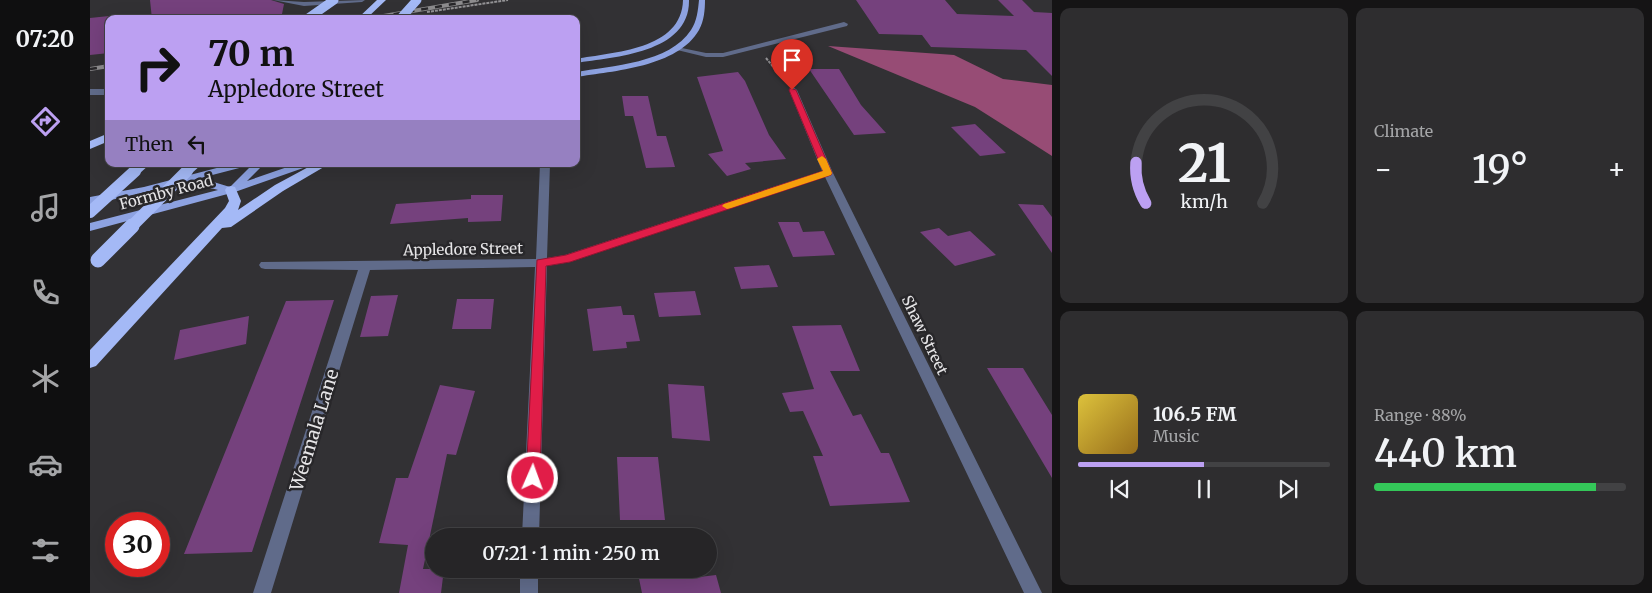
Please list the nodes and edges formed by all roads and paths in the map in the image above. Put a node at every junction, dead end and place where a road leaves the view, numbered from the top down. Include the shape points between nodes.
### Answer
1 (276, 0) edge
2 (334, 0) edge
3 (346, 0) edge
4 (362, 0) edge
5 (382, 0) edge
6 (417, 0) edge
7 (508, 0) edge
8 (686, 0) edge
9 (702, 0) edge
10 (425, 12) dead end
11 (313, 15) edge
12 (327, 15) edge
13 (365, 15) edge
14 (404, 15) edge
15 (844, 24) dead end
16 (658, 42) junction
17 (757, 47) junction
18 (677, 49) junction
19 (580, 60) edge
20 (580, 74) edge
21 (792, 90) joint
22 (90, 92) edge
23 (105, 92) edge
24 (105, 138) edge
25 (90, 146) edge
26 (139, 167) edge
27 (191, 167) edge
28 (232, 167) edge
29 (256, 167) edge
30 (296, 167) edge
31 (317, 167) edge
32 (546, 167) edge
33 (828, 173) junction
34 (144, 190) junction
35 (230, 190) junction
36 (90, 201) edge
37 (90, 212) edge
38 (116, 220) junction
39 (90, 223) edge
40 (90, 227) edge
41 (185, 261) junction
42 (541, 263) junction
43 (94, 264) edge
44 (265, 265) dead end
45 (365, 266) junction
46 (90, 361) edge
47 (531, 528) edge
48 (529, 578) edge
49 (264, 587) edge
50 (528, 593) edge
51 (1033, 593) edge

1 - 4 street via 304,4
2 - 11 highway, bridge
3 - 12 highway
5 - 13 highway
6 - 14 highway, bridge
7 - 10 path
8 - 16 main road via 683,19 673,32
9 - 18 main road via 696,29
15 - 17 street
16 - 18 main road
16 - 19 main road
17 - 18 street via 715,56
17 - 21 path
18 - 20 main road via 630,65
21 - 33 street, Shaw Street
22 - 23 street
24 - 25 highway
26 - 37 highway, bridge
27 - 43 highway, bridge
28 - 34 main road, Formby Road
29 - 35 main road
30 - 35 main road, Formby Road
31 - 41 highway via 238,215
32 - 42 street
33 - 42 street, Appledore Street via 566,259
33 - 51 street, Shaw Street
34 - 35 main road via 199,183
34 - 36 main road, Formby Road
35 - 38 main road, Formby Road
35 - 41 highway via 235,202 230,210
38 - 39 main road
38 - 40 main road, Formby Road
41 - 46 highway
42 - 45 street, Appledore Street
42 - 47 street
44 - 45 street, Appledore Street
45 - 49 street, Weemala Lane
48 - 50 street

